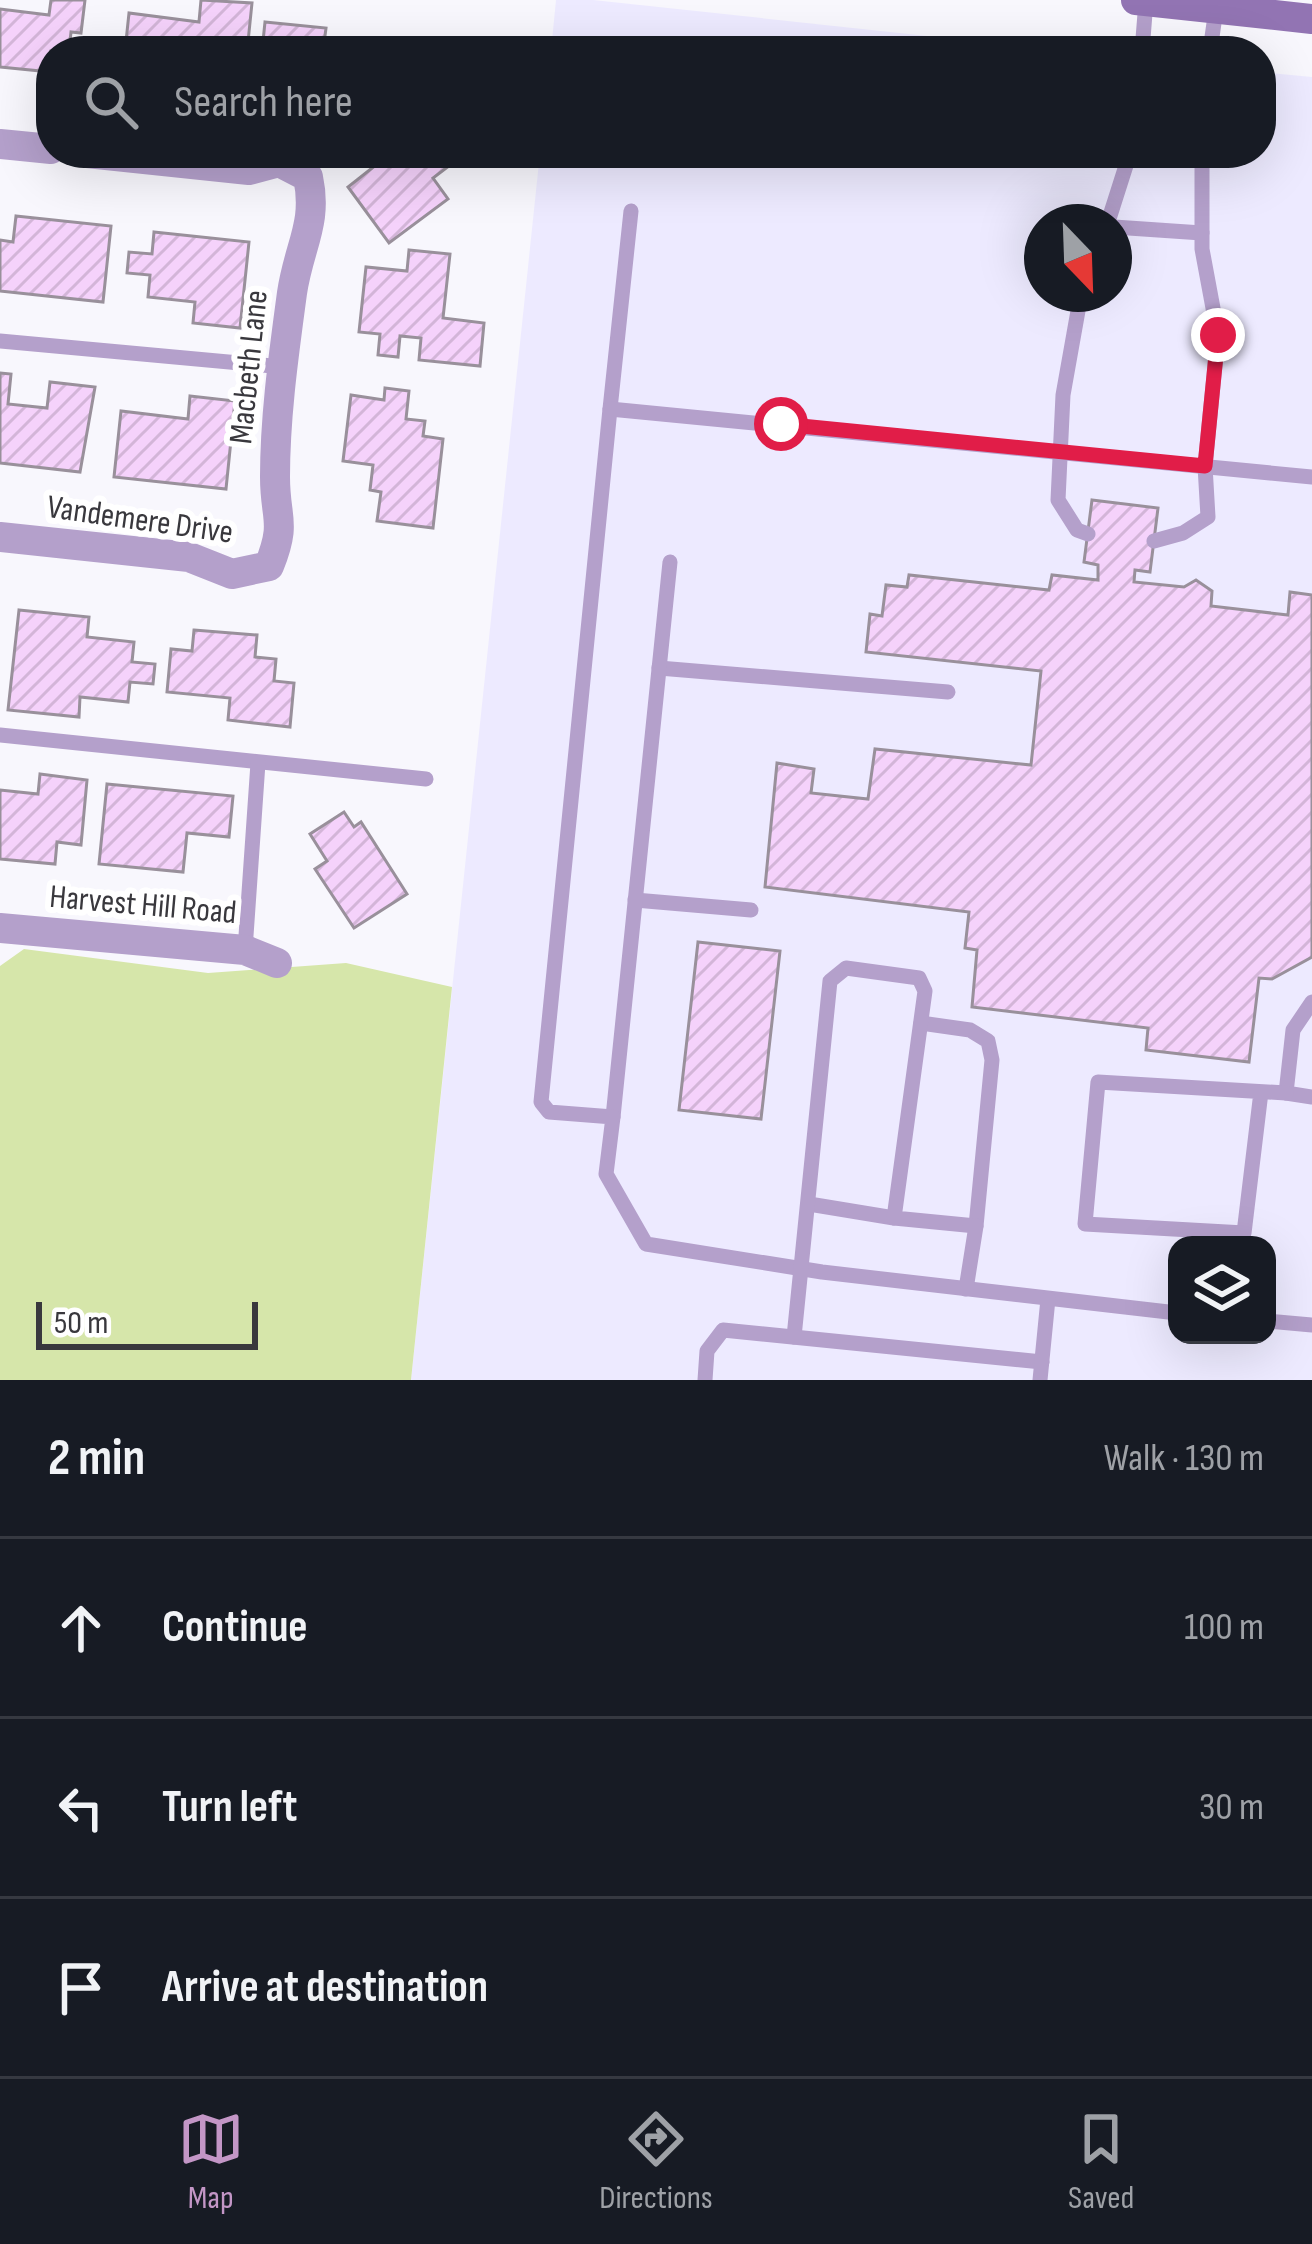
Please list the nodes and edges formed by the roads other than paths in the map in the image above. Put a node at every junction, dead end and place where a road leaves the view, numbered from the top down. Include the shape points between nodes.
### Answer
1 (1136, 0) edge
2 (1146, 1) edge
3 (1216, 9) junction
4 (1312, 19) edge
5 (1143, 36) edge
6 (1212, 36) edge
7 (0, 144) edge
8 (36, 148) edge
9 (291, 168) edge
10 (1126, 168) edge
11 (1202, 168) edge
12 (1117, 204) edge
13 (631, 211) dead end
14 (1132, 227) edge
15 (1202, 233) junction
16 (1078, 312) edge
17 (0, 341) edge
18 (283, 368) junction
19 (610, 409) junction
20 (1064, 453) junction
21 (1205, 466) junction
22 (1312, 477) edge
23 (1088, 534) dead end
24 (0, 537) edge
25 (1154, 541) dead end
26 (670, 562) dead end
27 (269, 566) joint
28 (659, 668) junction
29 (949, 692) dead end
30 (0, 735) edge
31 (258, 763) junction
32 (426, 779) dead end
33 (635, 900) junction
34 (751, 910) dead end
35 (0, 928) edge
36 (245, 950) junction
37 (277, 963) dead end
38 (1312, 1002) edge
39 (921, 1023) junction
40 (1261, 1092) junction
41 (1286, 1093) junction
42 (1312, 1097) edge
43 (613, 1117) junction
44 (809, 1204) junction
45 (894, 1218) junction
46 (976, 1226) junction
47 (803, 1268) junction
48 (966, 1289) junction
49 (1048, 1299) junction
50 (1168, 1312) edge
51 (1276, 1322) edge
52 (1312, 1325) edge
53 (794, 1337) junction
54 (1042, 1362) junction
55 (705, 1380) edge
56 (1040, 1380) edge

1 - 2 main road
2 - 3 main road
2 - 5 lane
3 - 4 main road
3 - 6 lane
7 - 8 street
9 - 18 street, Macbeth Lane via 308,177 315,211 297,254
10 - 12 lane
11 - 15 lane
13 - 19 lane
14 - 15 lane
15 - 21 lane via 1218,335
16 - 20 lane via 1063,395
17 - 18 lane
18 - 27 street, Macbeth Lane via 275,480 283,531
19 - 20 lane
19 - 43 lane via 541,1102 550,1112
20 - 21 lane
20 - 23 lane via 1058,500
21 - 22 lane
21 - 25 lane via 1208,517
24 - 27 street, Vandemere Drive via 189,557 232,574
26 - 28 lane
28 - 29 lane
28 - 33 lane
30 - 31 lane
31 - 32 lane
31 - 36 lane
33 - 34 lane
33 - 43 lane
35 - 36 street, Harvest Hill Road
36 - 37 street, Harvest Hill Road
38 - 41 lane via 1293,1030
39 - 44 lane via 919,978 846,968 830,981
39 - 45 lane
39 - 46 lane via 988,1041
40 - 40 lane via 1098,1082 1085,1224 1244,1233
40 - 41 lane
41 - 42 lane
43 - 47 lane via 606,1174 646,1244
44 - 45 lane
44 - 47 lane
45 - 46 lane
46 - 48 lane
47 - 48 lane
47 - 53 lane
48 - 49 lane
49 - 50 lane
49 - 54 lane
51 - 52 lane
53 - 54 lane
53 - 55 lane via 724,1330 707,1351
54 - 56 lane

